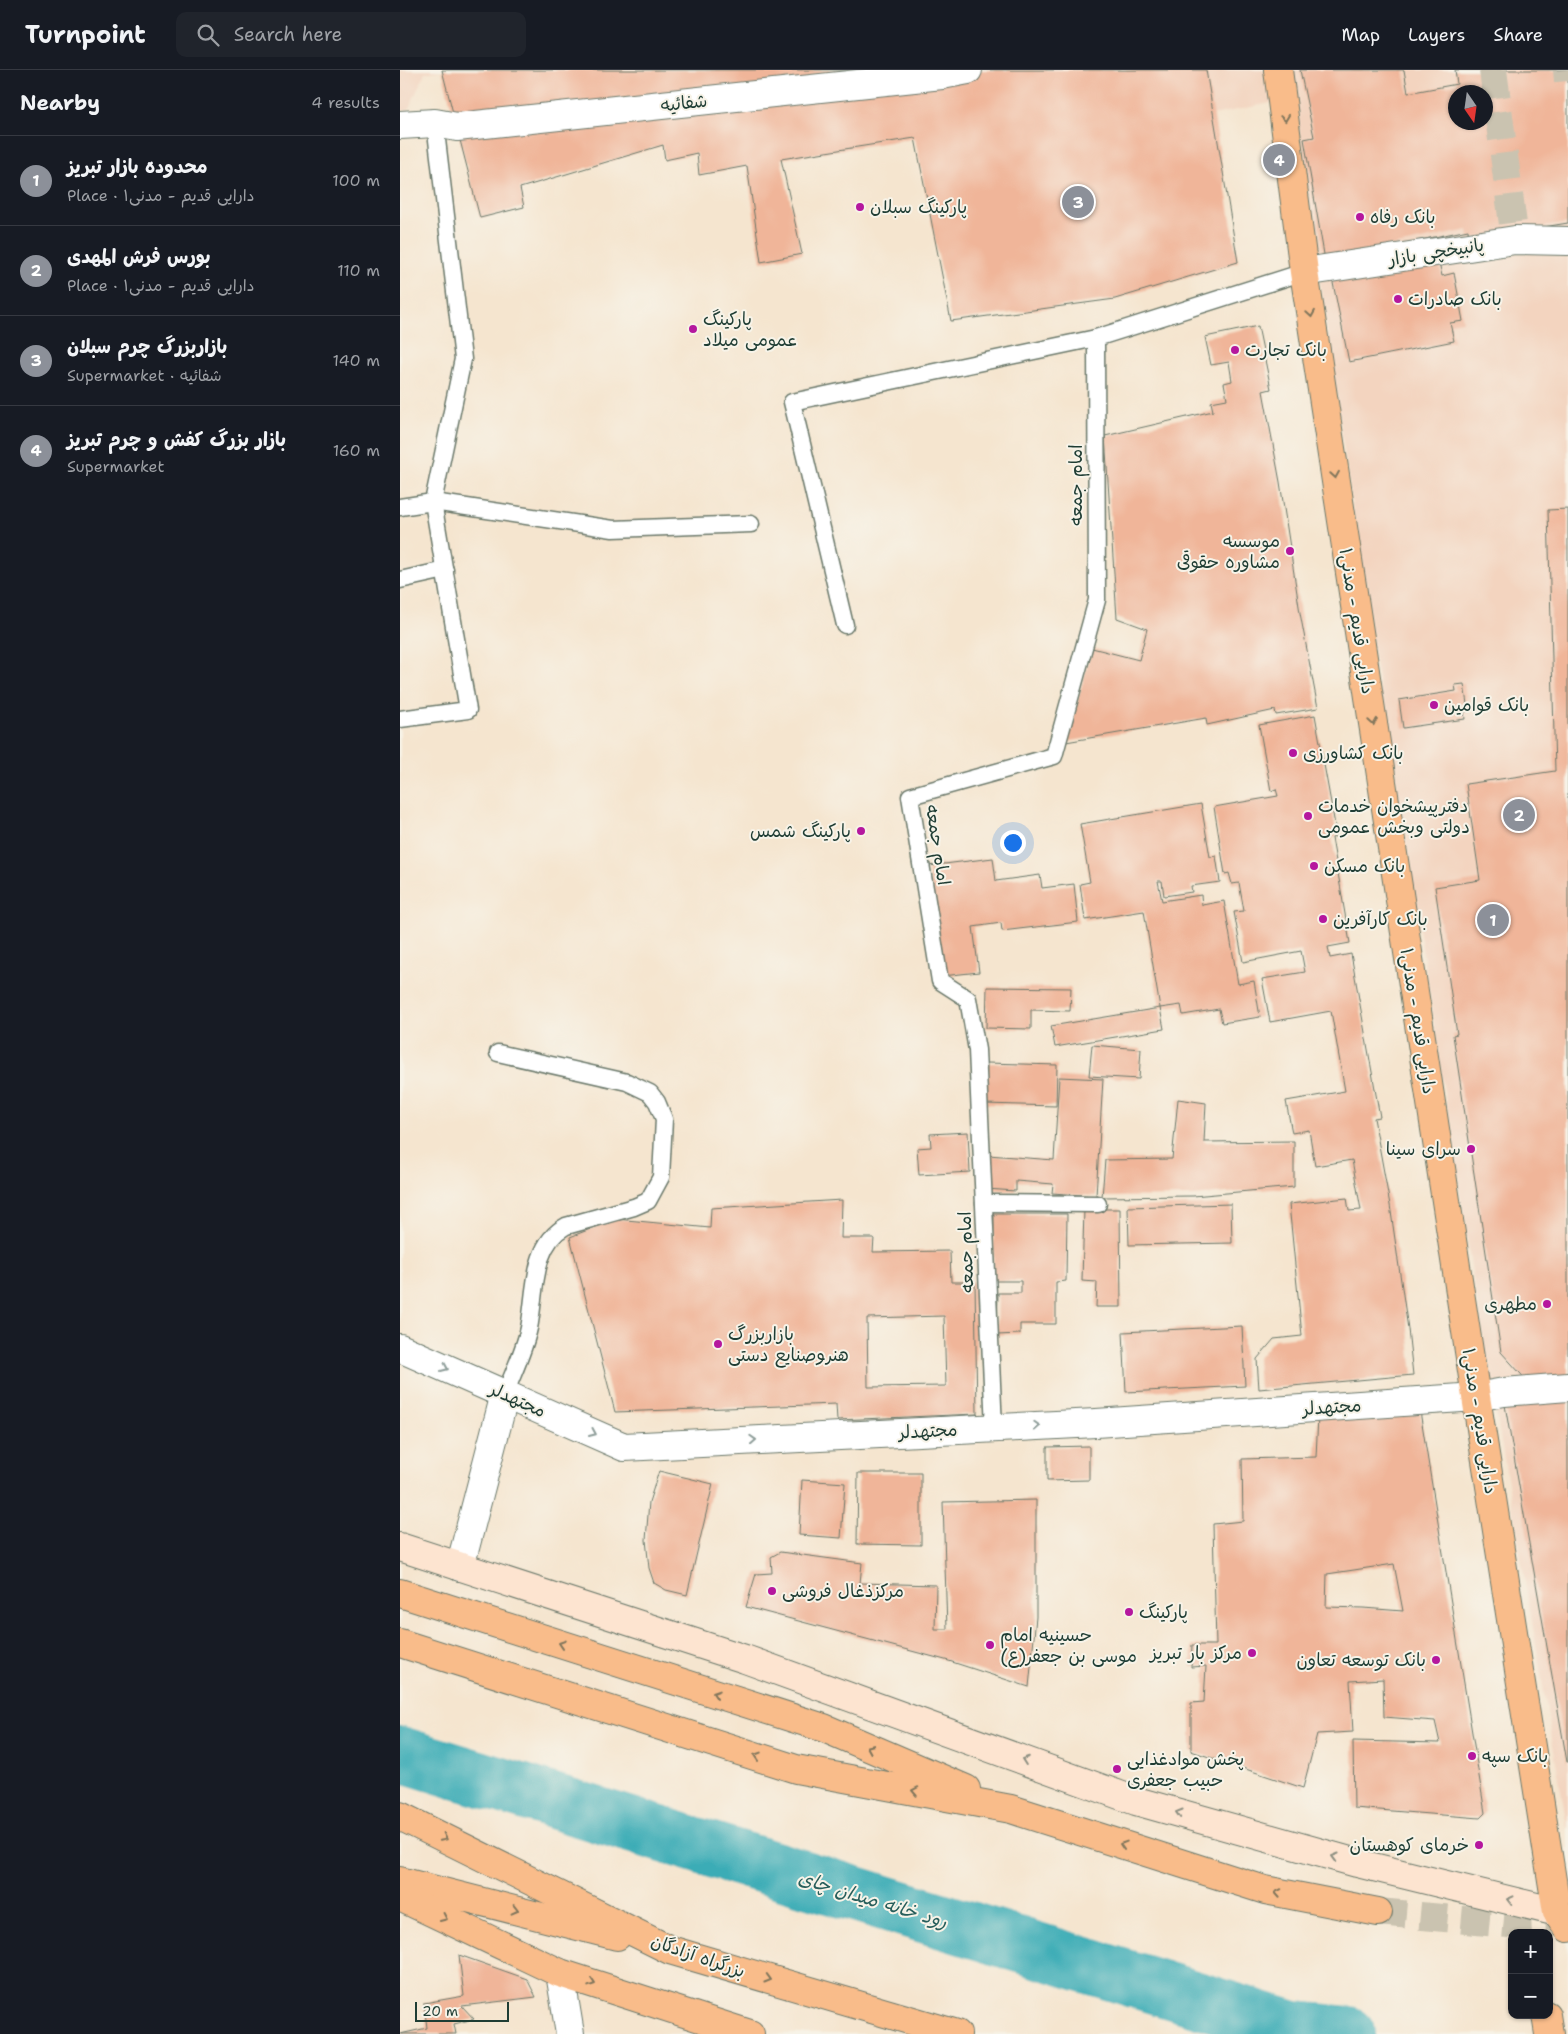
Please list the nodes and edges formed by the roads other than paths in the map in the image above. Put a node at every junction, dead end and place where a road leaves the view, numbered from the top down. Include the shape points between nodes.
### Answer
1 (968, 70) edge
2 (1278, 70) edge
3 (400, 125) edge
4 (446, 125) junction
5 (1568, 241) edge
6 (1304, 272) junction
7 (1096, 338) junction
8 (433, 502) junction
9 (400, 506) edge
10 (751, 524) dead end
11 (445, 570) junction
12 (400, 580) edge
13 (845, 625) dead end
14 (400, 719) edge
15 (498, 1053) dead end
16 (984, 1202) junction
17 (1098, 1204) dead end
18 (400, 1348) edge
19 (1568, 1387) edge
20 (505, 1394) junction
21 (1476, 1397) junction
22 (994, 1428) junction
23 (400, 1547) edge
24 (460, 1567) junction
25 (400, 1593) edge
26 (400, 1642) edge
27 (1011, 1809) junction
28 (400, 1816) edge
29 (400, 1881) edge
30 (400, 1897) edge
31 (1378, 1912) tunnel mouth
32 (1560, 1921) edge
33 (670, 1950) junction
34 (560, 1973) junction
35 (1547, 2019) edge
36 (570, 2034) edge
37 (750, 2034) edge
38 (957, 2034) edge
39 (1549, 2034) edge

1 - 4 street, شفائیه
2 -> 6 main road, دارایی قدیم - مدنی۱
3 - 4 street, شفائیه
4 - 8 lane via 463,359
5 - 6 street, پانبیخچی بازار via 1515,240
6 - 7 lane
6 -> 21 main road, دارایی قدیم - مدنی۱
7 - 13 lane via 792,402
7 - 16 lane, امام جمعه via 1097,600 1054,756 910,796 940,981 968,999 977,1050
8 - 9 lane
8 - 10 lane via 613,529
8 - 11 lane
11 - 12 lane
11 - 14 lane via 468,710
15 - 20 lane via 627,1082 650,1093 658,1102 664,1119 661,1177 648,1201 566,1226 548,1242 537,1274 528,1330
16 - 17 lane
16 - 22 lane, امام جمعه
18 -> 20 street, مجتهدلر
19 - 21 street, مجتهدلر
20 -> 22 street, مجتهدلر via 624,1447
20 - 24 street
22 -> 21 street, مجتهدلر
21 - 32 main road, دارایی قدیم - مدنی۱
23 - 24 main road
32 -> 24 main road via 1136,1801 745,1659
27 -> 25 main road via 824,1728
27 -> 26 main road via 796,1769
31 -> 27 main road via 1265,1890
28 -> 33 main road, بزرگراه آزادگان
29 -> 33 main road
30 -> 34 main road
33 -> 38 main road, بزرگراه آزادگان
34 - 36 street
34 -> 37 main road
35 - 39 main road

